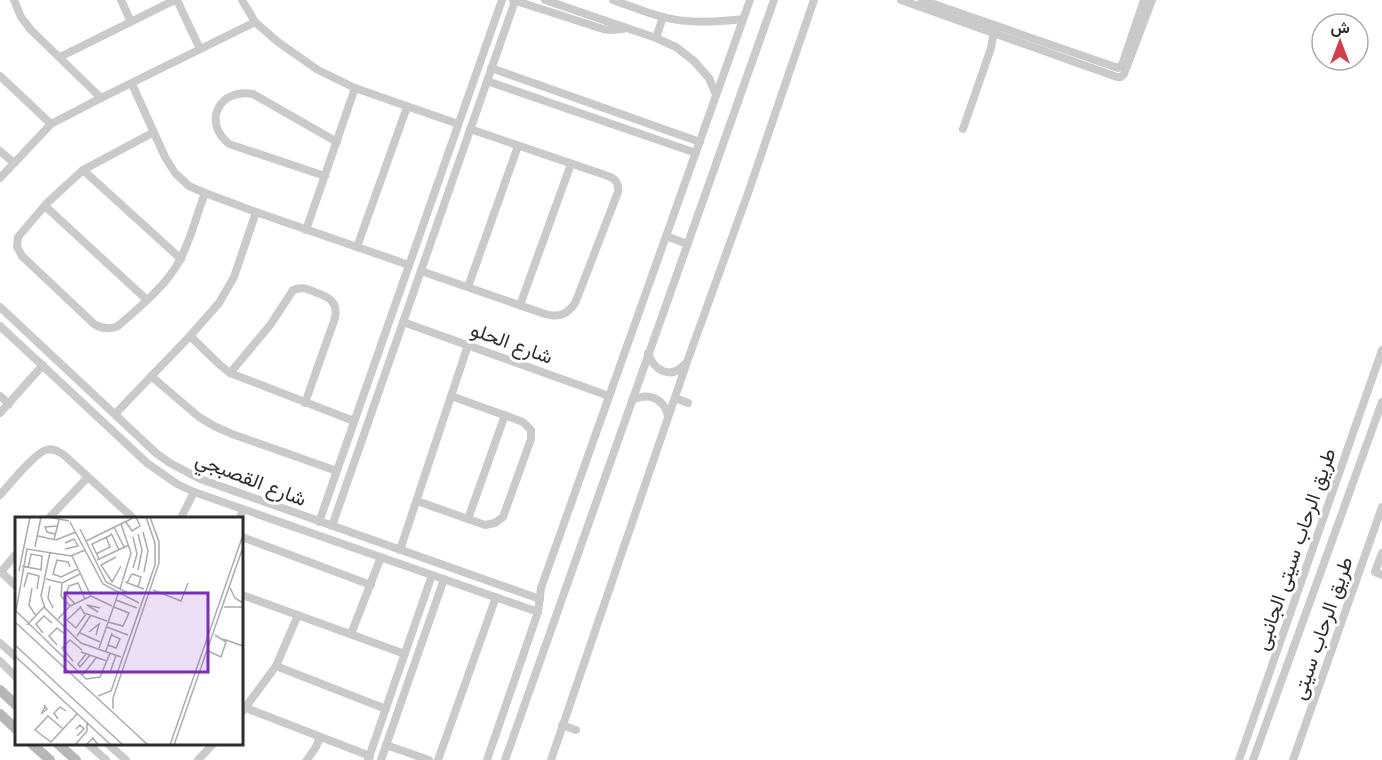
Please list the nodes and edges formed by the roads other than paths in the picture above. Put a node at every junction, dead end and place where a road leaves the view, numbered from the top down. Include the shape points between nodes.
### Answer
1 (14, 0) edge
2 (121, 0) edge
3 (176, 0) edge
4 (242, 0) edge
5 (502, 0) edge
6 (514, 0) edge
7 (545, 0) edge
8 (613, 0) edge
9 (750, 0) edge
10 (774, 0) edge
11 (814, 0) edge
12 (902, 0) edge
13 (922, 0) edge
14 (1144, 0) edge
15 (1152, 0) edge
16 (626, 2) edge
17 (663, 17) junction
18 (496, 18) junction
19 (744, 19) junction
20 (131, 22) junction
21 (255, 22) junction
22 (507, 22) junction
23 (626, 28) junction
24 (994, 30) junction
25 (1136, 34) junction
26 (656, 38) junction
27 (200, 49) junction
28 (60, 57) junction
29 (491, 68) junction
30 (0, 76) edge
31 (487, 81) junction
32 (132, 84) junction
33 (355, 88) junction
34 (717, 95) junction
35 (101, 98) junction
36 (407, 107) junction
37 (51, 124) junction
38 (458, 124) junction
39 (470, 129) junction
40 (963, 129) dead end
41 (153, 132) junction
42 (337, 142) junction
43 (700, 142) junction
44 (518, 146) junction
45 (0, 151) edge
46 (696, 153) junction
47 (14, 163) junction
48 (571, 164) junction
49 (83, 170) junction
50 (325, 176) junction
51 (0, 178) edge
52 (205, 193) junction
53 (431, 201) junction
54 (443, 205) junction
55 (45, 206) junction
56 (256, 212) junction
57 (306, 230) junction
58 (666, 236) junction
59 (687, 244) junction
60 (357, 247) junction
61 (181, 259) junction
62 (409, 265) junction
63 (421, 271) junction
64 (468, 287) junction
65 (147, 300) junction
66 (520, 305) junction
67 (0, 307) edge
68 (403, 322) junction
69 (0, 326) edge
70 (189, 336) junction
71 (468, 345) junction
72 (1382, 350) edge
73 (648, 353) junction
74 (687, 362) junction
75 (43, 365) junction
76 (230, 373) junction
77 (151, 376) junction
78 (0, 396) edge
79 (451, 396) junction
80 (609, 396) junction
81 (675, 398) junction
82 (632, 400) junction
83 (1382, 402) edge
84 (305, 403) junction
85 (688, 403) dead end
86 (9, 404) junction
87 (0, 413) edge
88 (115, 414) junction
89 (505, 416) junction
90 (669, 417) junction
91 (354, 421) junction
92 (337, 471) junction
93 (88, 477) junction
94 (194, 492) junction
95 (0, 495) edge
96 (417, 501) junction
97 (325, 505) junction
98 (1382, 507) edge
99 (243, 509) junction
100 (338, 509) junction
101 (285, 510) junction
102 (51, 517) edge
103 (129, 517) edge
104 (182, 517) edge
105 (241, 517) edge
106 (468, 519) junction
107 (319, 522) junction
108 (281, 523) junction
109 (332, 526) junction
110 (243, 537) edge
111 (400, 550) junction
112 (1382, 553) edge
113 (15, 555) edge
114 (381, 557) junction
115 (0, 571) edge
116 (1379, 574) edge
117 (432, 575) junction
118 (444, 579) junction
119 (15, 585) edge
120 (370, 585) junction
121 (511, 589) junction
122 (496, 597) junction
123 (243, 598) edge
124 (540, 599) junction
125 (507, 601) junction
126 (538, 612) junction
127 (298, 615) junction
128 (351, 634) junction
129 (0, 643) edge
130 (405, 654) junction
131 (15, 656) edge
132 (0, 662) edge
133 (276, 666) junction
134 (15, 676) edge
135 (0, 690) edge
136 (15, 704) edge
137 (386, 709) junction
138 (244, 710) edge
139 (0, 714) edge
140 (562, 725) junction
141 (15, 728) edge
142 (576, 730) dead end
143 (320, 737) junction
144 (33, 745) edge
145 (59, 745) edge
146 (89, 745) edge
147 (109, 745) edge
148 (212, 745) edge
149 (386, 745) junction
150 (118, 753) junction
151 (369, 758) edge
152 (383, 759) edge
153 (50, 760) edge
154 (76, 760) edge
155 (106, 760) edge
156 (111, 760) edge
157 (126, 760) edge
158 (199, 760) edge
159 (307, 760) edge
160 (429, 760) edge
161 (438, 760) edge
162 (487, 760) edge
163 (505, 760) edge
164 (551, 760) edge
165 (1239, 760) edge
166 (1253, 760) edge
167 (1293, 760) edge

1 - 28 street via 31,30
2 - 20 street
3 - 20 street
3 - 27 street
4 - 21 street
5 - 18 street
6 - 22 street
6 - 23 street via 603,29
7 - 23 street
8 - 16 street
9 - 19 street
10 - 59 street
11 - 74 street
12 - 24 street
13 - 24 street
14 - 25 street
15 - 25 street
16 - 17 street
17 - 19 street via 709,22
17 - 26 street
18 - 22 street
18 - 38 street
19 - 34 street
20 - 28 street
21 - 27 street
21 - 33 street via 318,70
22 - 29 street
23 - 26 street
24 - 25 street via 1118,68
24 - 40 street
26 - 34 street via 694,60
27 - 32 street
28 - 35 street
29 - 31 street
29 - 43 street
30 - 37 street
31 - 39 street
31 - 46 street
32 - 35 street
32 - 41 street
33 - 36 street
33 - 42 street
34 - 43 street
35 - 37 street
36 - 38 street
36 - 60 street
37 - 47 street
38 - 53 street
39 - 44 street
39 - 54 street
41 - 49 street
41 - 52 street via 175,173 189,186
42 - 50 street
42 - 50 street via 253,94 234,94 216,115 219,133 229,144
43 - 46 street
44 - 48 street
44 - 64 street
45 - 47 street
46 - 58 street
47 - 51 street
48 - 66 street
48 - 66 street via 612,178 618,184 618,192 572,308 552,316
49 - 55 street
49 - 61 street
50 - 57 street
52 - 56 street
52 - 61 street
53 - 54 street
53 - 62 street
54 - 63 street
55 - 65 street
55 - 65 street via 18,237 18,252 94,324 106,329 118,326
56 - 57 street
56 - 70 street via 227,290
57 - 60 street
58 - 59 street
58 - 80 street
59 - 73 street
60 - 62 street
61 - 65 street
62 - 91 street
63 - 64 street
63 - 68 street
64 - 66 street
67 - 88 street, شارع القصبجي
68 - 71 street, شارع الحلو
68 - 100 street
69 - 75 street, شارع القصبجي
70 - 76 street
70 - 77 street
71 - 79 street
71 - 80 street, شارع الحلو
72 - 165 street, طريق الرحاب سيتى الجانبى
73 - 74 street via 651,362 665,372 673,372
73 - 82 street
74 - 81 street
75 - 86 street
75 - 94 street, شارع القصبجي via 147,463
76 - 84 street
76 - 84 street via 271,324 293,290 304,288 327,296 335,306 336,318
77 - 88 street
77 - 92 street via 214,426
78 - 86 street
79 - 89 street
79 - 96 street
80 - 124 street
81 - 85 street
81 - 90 street
82 - 90 street via 655,398
82 - 163 street
83 - 166 street, طريق الرحاب سيتى
84 - 91 street
86 - 87 street
88 - 101 street, شارع القصبجي via 156,453 184,472
89 - 106 street
89 - 106 street via 527,425 531,439 503,517 484,525
90 - 140 street
91 - 92 street
92 - 97 street
93 - 95 street via 59,451 47,449
93 - 102 street
93 - 103 street
94 - 99 street, شارع القصبجي
94 - 104 street
96 - 106 street
96 - 111 street
97 - 100 street
97 - 107 street
98 - 167 street, طريق الرحاب سيتى
99 - 105 street
99 - 108 street, شارع القصبجي
100 - 109 street
101 - 107 street, شارع القصبجي
101 - 108 street
107 - 109 street, شارع القصبجي
108 - 114 street, شارع القصبجي
109 - 111 street, شارع القصبجي
110 - 120 street
111 - 121 street, شارع القصبجي
112 - 116 street
113 - 115 street
114 - 117 street, شارع القصبجي
114 - 120 street
115 - 119 street
117 - 118 street, شارع القصبجي
117 - 130 street
118 - 122 street, شارع القصبجي
118 - 149 street
120 - 128 street
121 - 124 street, شارع القصبجي
121 - 125 street
122 - 125 street, شارع القصبجي
122 - 161 street
123 - 127 street
124 - 126 street
125 - 126 street, شارع القصبجي
126 - 162 street
127 - 128 street
127 - 133 street
128 - 130 street
129 - 131 street
130 - 137 street
132 - 134 street
133 - 137 street
133 - 138 street
135 - 136 main road
137 - 151 street
138 - 143 street
139 - 141 main road
140 - 142 street
140 - 164 street
143 - 151 street
143 - 159 street
144 - 153 main road
145 - 154 main road
146 - 155 street
147 - 150 street
148 - 158 street
149 - 152 street
149 - 160 street
150 - 156 street
150 - 157 street

